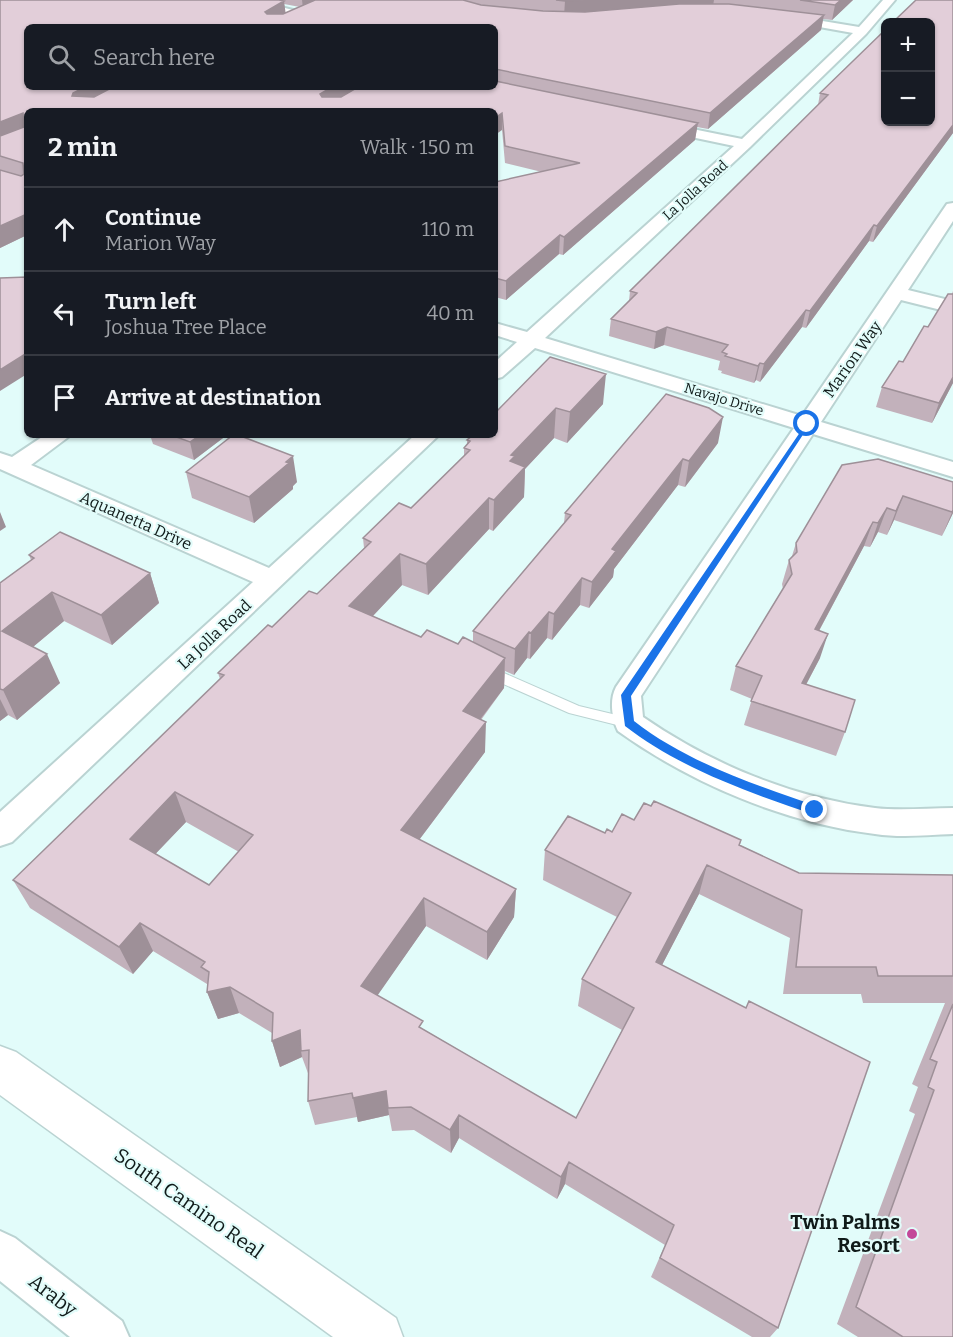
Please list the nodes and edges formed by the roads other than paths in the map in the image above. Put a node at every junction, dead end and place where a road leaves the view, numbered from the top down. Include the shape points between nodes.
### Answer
1 (236, 0) edge
2 (889, 0) edge
3 (773, 16) edge
4 (284, 23) edge
5 (862, 31) junction
6 (640, 122) edge
7 (745, 144) junction
8 (953, 208) edge
9 (898, 292) junction
10 (953, 307) edge
11 (498, 330) edge
12 (530, 340) junction
13 (498, 370) edge
14 (807, 424) junction
15 (54, 438) edge
16 (425, 438) edge
17 (7, 463) edge
18 (953, 470) edge
19 (273, 580) junction
20 (471, 663) edge
21 (629, 723) junction
22 (953, 821) edge
23 (0, 832) edge
24 (0, 1068) edge
25 (0, 1253) edge
26 (106, 1337) edge
27 (377, 1337) edge

1 - 4 street via 308,12
2 - 5 street, La Jolla Road
3 - 5 street
5 - 7 street, La Jolla Road
6 - 7 street
7 - 12 street, La Jolla Road
8 - 9 street, Marion Way
9 - 10 street
9 - 14 street, Marion Way
11 - 12 street, Navajo Drive
12 - 13 street, La Jolla Road
12 - 14 street, Navajo Drive
14 - 18 street, Navajo Drive
14 - 21 street, Marion Way via 626,695
15 - 17 street
16 - 19 street, La Jolla Road
17 - 19 street, Aquanetta Drive
19 - 23 street, La Jolla Road
20 - 21 lane via 563,706 605,720
21 - 22 street via 656,744 760,791 815,810 876,821
24 - 27 street, South Camino Real
25 - 26 street, Araby

